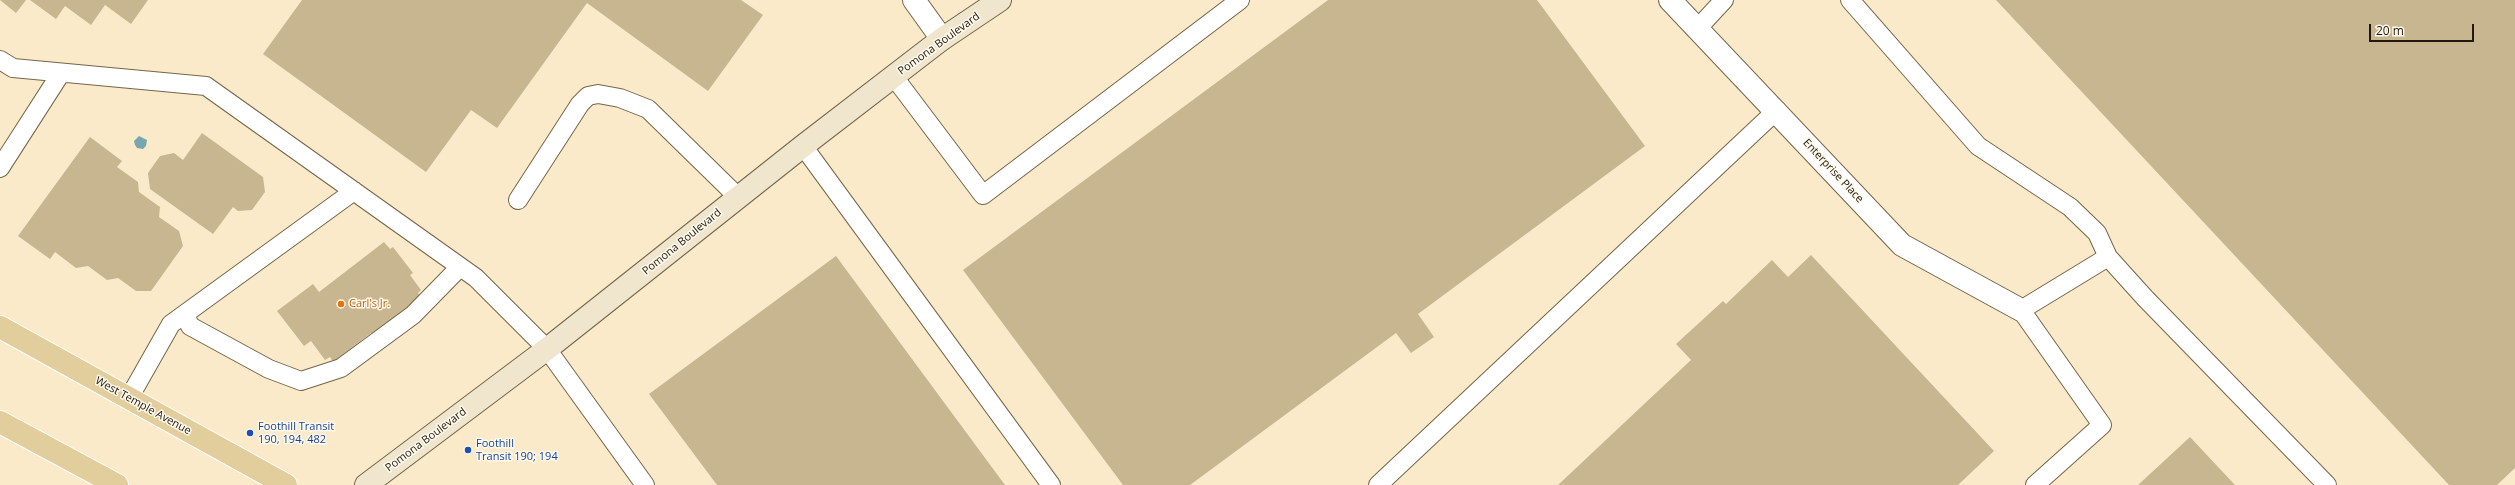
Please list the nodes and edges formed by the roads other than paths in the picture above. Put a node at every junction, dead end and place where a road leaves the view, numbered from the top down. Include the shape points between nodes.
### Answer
1 (914, 0) edge
2 (1000, 0) edge
3 (1240, 0) edge
4 (1670, 0) edge
5 (1724, 0) edge
6 (1850, 0) edge
7 (1698, 28) junction
8 (942, 39) junction
9 (0, 60) edge
10 (61, 72) junction
11 (894, 77) junction
12 (1777, 110) junction
13 (803, 146) junction
14 (0, 168) edge
15 (354, 191) junction
16 (738, 197) junction
17 (518, 200) dead end
18 (2108, 257) junction
19 (460, 267) junction
20 (2021, 310) junction
21 (185, 314) junction
22 (0, 327) edge
23 (547, 349) junction
24 (129, 398) junction
25 (0, 422) edge
26 (117, 485) edge
27 (286, 485) edge
28 (366, 485) edge
29 (645, 485) edge
30 (1051, 485) edge
31 (1378, 485) edge
32 (2036, 485) edge
33 (2327, 485) edge

1 - 8 street
2 - 8 street, Pomona Boulevard
3 - 11 lane via 983,195
4 - 7 street, Enterprise Place
5 - 7 lane
6 - 18 lane via 1978,146 2070,207 2097,233
7 - 12 street, Enterprise Place
8 - 11 street, Pomona Boulevard
9 - 10 lane via 13,68
10 - 14 lane
10 - 15 lane via 206,86
11 - 13 street, Pomona Boulevard
12 - 20 street, Enterprise Place via 1902,244
12 - 31 lane
13 - 16 street, Pomona Boulevard
13 - 30 lane
15 - 19 lane
15 - 21 lane
16 - 17 lane via 648,109 620,98 598,94 588,96 580,104
16 - 23 street, Pomona Boulevard
18 - 20 lane
18 - 33 lane
19 - 21 lane via 413,315 341,368 301,381 269,369 190,326
19 - 23 lane via 476,278
20 - 32 lane via 2102,425
21 - 24 lane via 171,324
22 - 24 main road, West Temple Avenue
23 - 28 street, Pomona Boulevard
23 - 29 lane
24 - 27 main road, West Temple Avenue
25 - 26 main road

